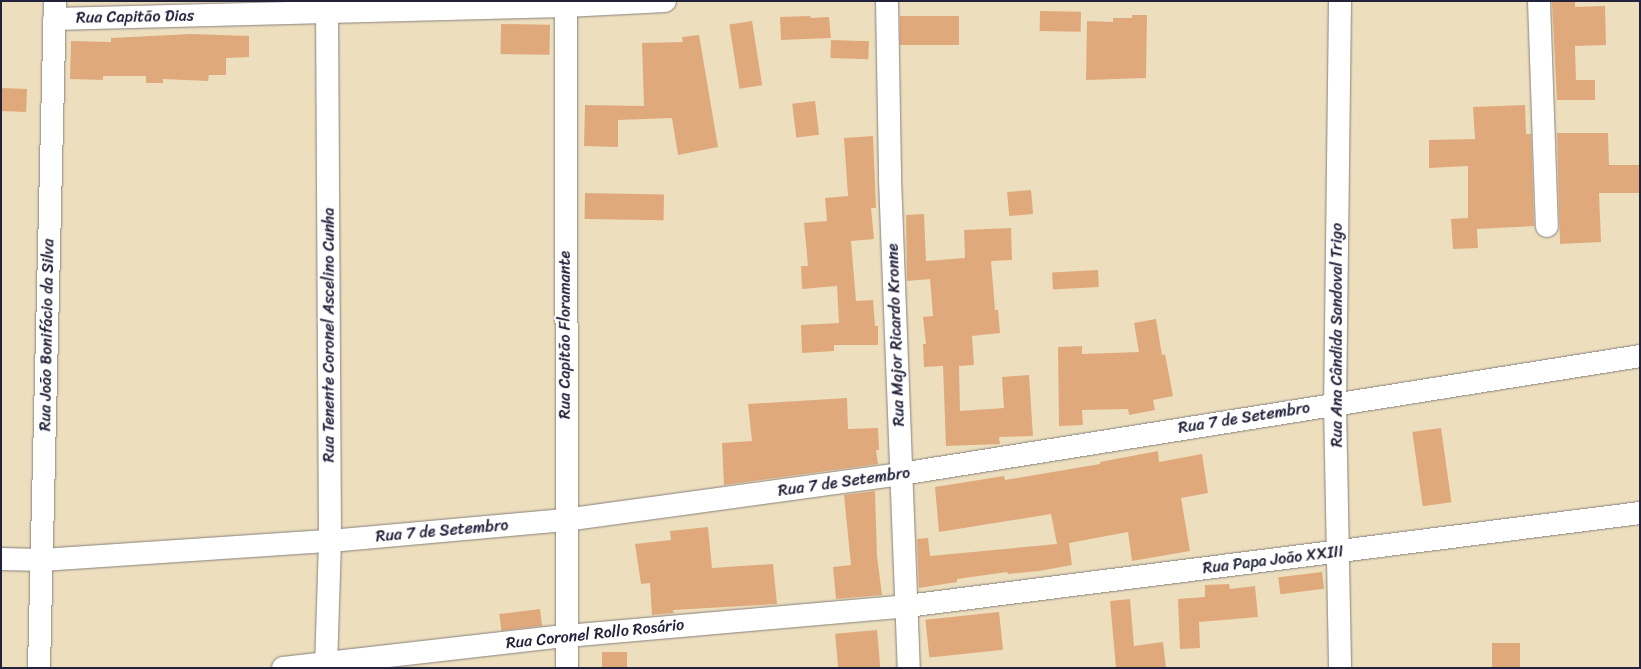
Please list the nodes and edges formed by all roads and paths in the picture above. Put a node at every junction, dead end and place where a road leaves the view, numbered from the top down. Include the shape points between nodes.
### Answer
1 (665, 1) edge
2 (886, 1) edge
3 (1340, 1) edge
4 (1539, 1) edge
5 (566, 4) edge
6 (327, 7) edge
7 (55, 10) edge
8 (1546, 226) dead end
9 (1640, 356) edge
10 (1335, 404) junction
11 (901, 474) junction
12 (1640, 513) edge
13 (565, 520) junction
14 (330, 541) junction
15 (1339, 552) junction
16 (1, 559) edge
17 (42, 560) junction
18 (907, 606) junction
19 (566, 636) junction
20 (326, 666) edge
21 (39, 668) edge
22 (283, 668) edge
23 (566, 668) edge
24 (909, 668) edge
25 (1340, 668) edge

1 - 5 street, Rua Capitão Dias
2 - 11 street, Rua Major Ricardo Kronne
3 - 10 street, Rua Ana Cândida Sandoval Trigo
4 - 8 street
5 - 6 street, Rua Capitão Dias
5 - 13 street, Rua Capitão Floramante
6 - 7 street, Rua Capitão Dias
6 - 14 street, Rua Tenente Coronel Ascelino Cunha
7 - 17 street, Rua João Bonifácio da Silva
9 - 10 street, Rua 7 de Setembro
10 - 11 street, Rua 7 de Setembro
10 - 15 street, Rua Ana Cândida Sandoval Trigo
11 - 13 street, Rua 7 de Setembro
11 - 18 street, Rua Major Ricardo Kronne
12 - 15 street, Rua Papa João XXIII
13 - 14 street, Rua 7 de Setembro
13 - 19 street, Rua Capitão Floramante
14 - 17 street, Rua 7 de Setembro
14 - 20 street, Rua Tenente Coronel Ascelino Cunha
15 - 18 street, Rua Papa João XXIII
15 - 25 street, Rua Ana Cândida Sandoval Trigo
16 - 17 street, Rua 7 de Setembro
17 - 21 street, Rua João Bonifácio da Silva
18 - 19 street, Rua Coronel Rollo Rosário
18 - 24 street, Rua Major Ricardo Kronne
19 - 20 street, Rua Coronel Rollo Rosário
19 - 23 street, Rua Capitão Floramante
20 - 22 street, Rua Coronel Rollo Rosário

